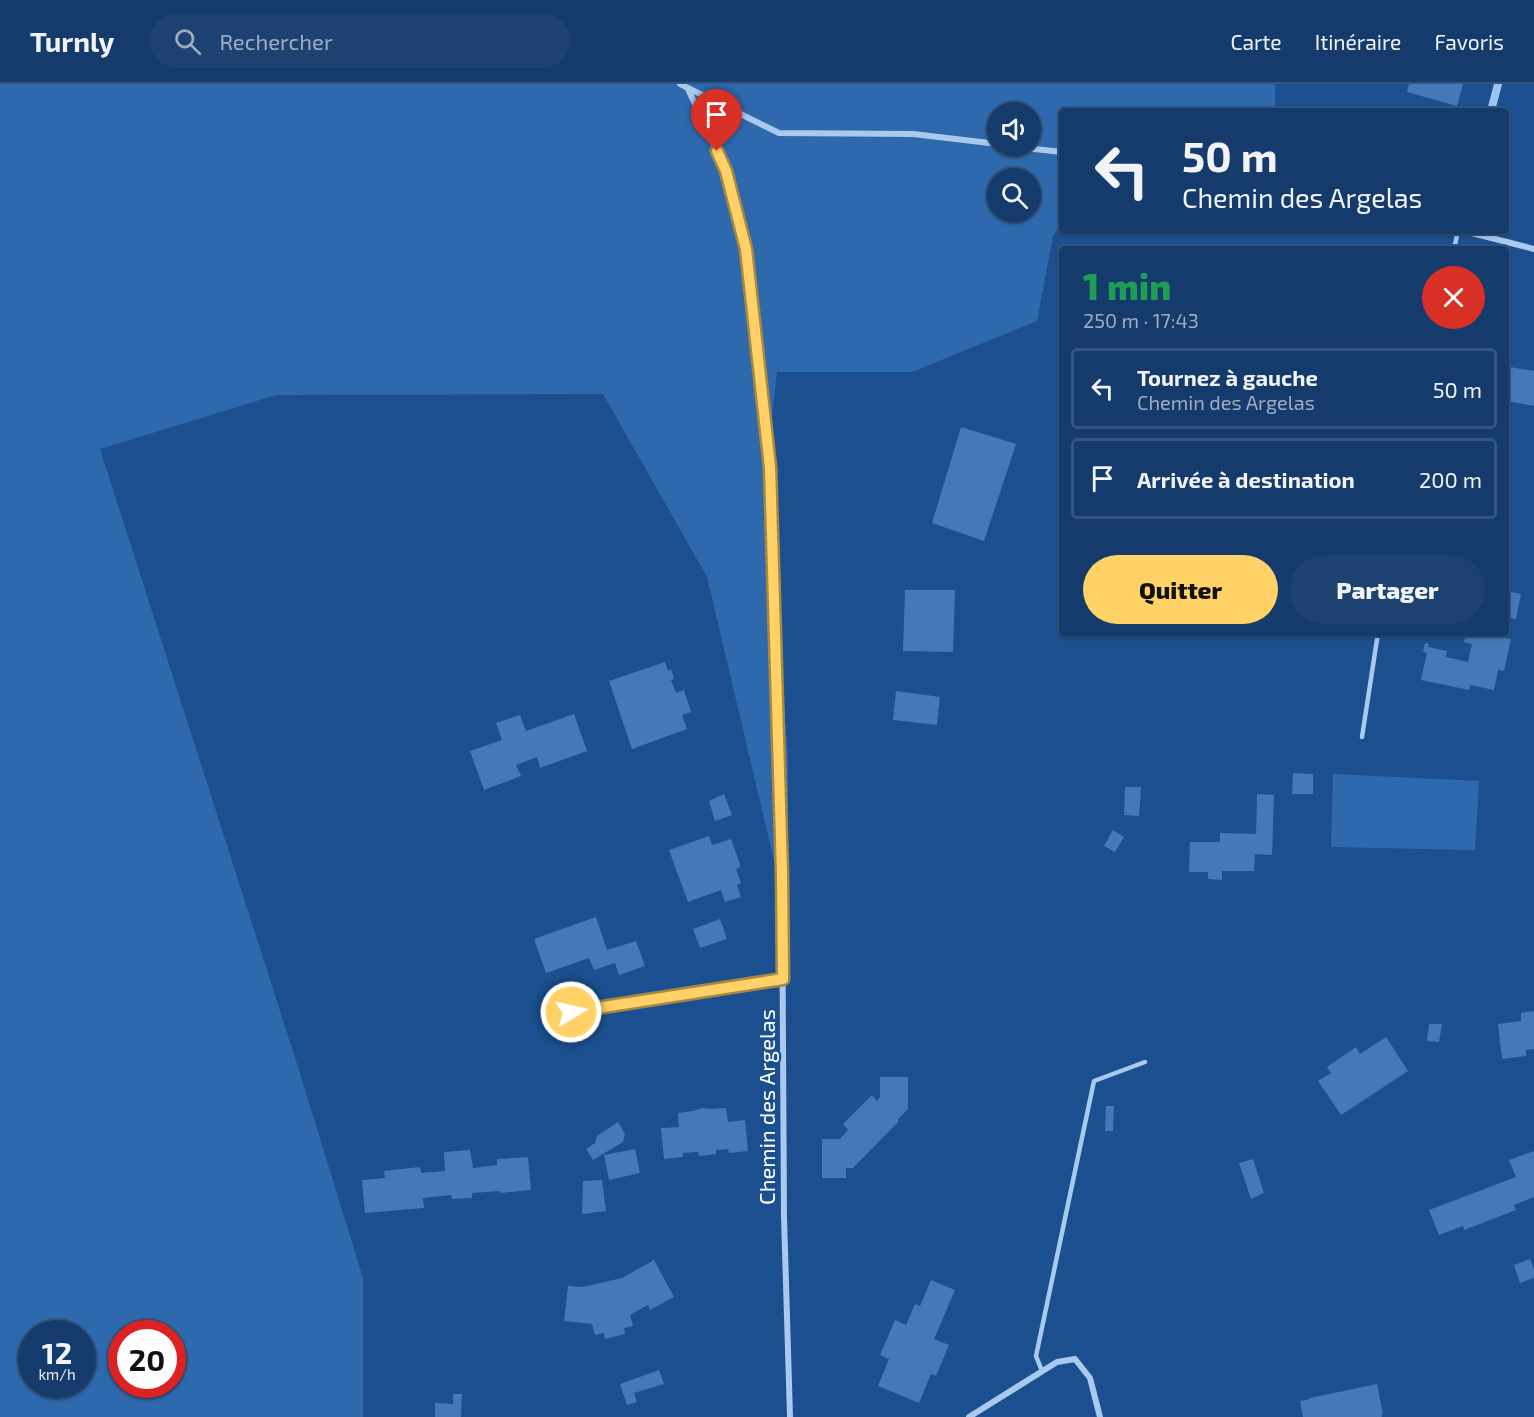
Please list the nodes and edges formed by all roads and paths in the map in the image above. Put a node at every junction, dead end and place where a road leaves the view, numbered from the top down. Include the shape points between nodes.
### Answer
1 (680, 84) edge
2 (688, 89) junction
3 (987, 143) edge
4 (1041, 150) edge
5 (1059, 152) edge
6 (1476, 234) edge
7 (1534, 249) edge
8 (1378, 636) edge
9 (1362, 737) dead end
10 (783, 979) junction
11 (571, 1012) dead end
12 (1145, 1062) dead end
13 (1042, 1371) junction
14 (790, 1417) edge
15 (969, 1417) edge
16 (1100, 1417) edge

1 - 2 street
2 - 3 street via 779,133 913,134
2 - 10 street, Chemin des Argelas via 726,171 746,249 770,467
4 - 5 street
6 - 7 street
8 - 9 lane
10 - 11 lane
10 - 14 street, Chemin des Argelas
12 - 13 lane via 1094,1081 1036,1356
13 - 15 street
13 - 16 street via 1057,1362 1075,1359 1090,1378

